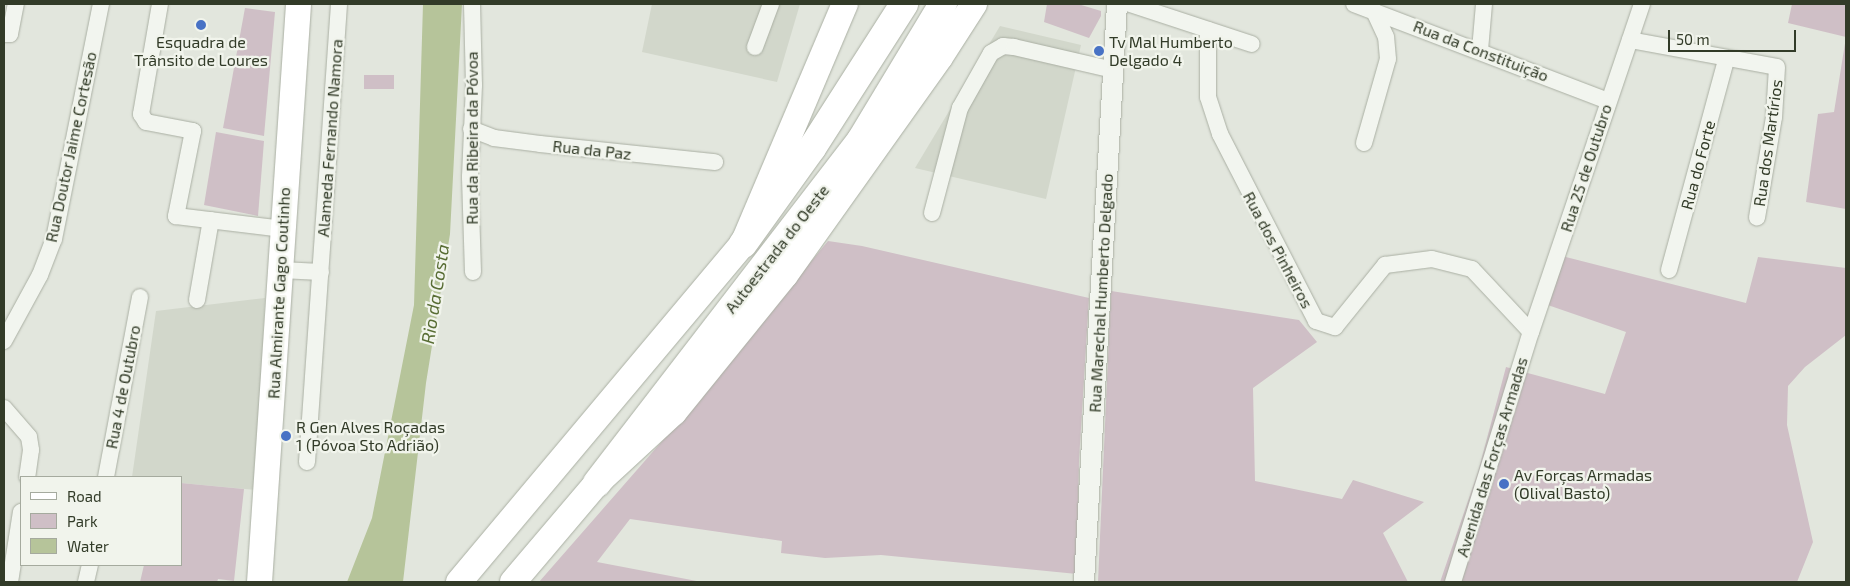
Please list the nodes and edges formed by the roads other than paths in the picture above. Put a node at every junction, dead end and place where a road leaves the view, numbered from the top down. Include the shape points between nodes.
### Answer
1 (16, 4) edge
2 (101, 4) edge
3 (160, 4) edge
4 (298, 4) edge
5 (339, 4) edge
6 (472, 4) edge
7 (771, 4) edge
8 (845, 4) edge
9 (904, 4) edge
10 (943, 4) edge
11 (974, 4) edge
12 (1117, 4) edge
13 (1130, 4) edge
14 (1354, 4) edge
15 (1484, 4) edge
16 (1642, 4) edge
17 (1374, 11) junction
18 (1208, 30) junction
19 (4, 34) edge
20 (1630, 40) junction
21 (1252, 44) dead end
22 (756, 47) dead end
23 (1480, 50) junction
24 (1726, 60) junction
25 (1114, 70) junction
26 (1608, 101) junction
27 (471, 130) junction
28 (1364, 144) dead end
29 (715, 162) dead end
30 (932, 213) dead end
31 (1757, 218) dead end
32 (211, 220) junction
33 (283, 229) junction
34 (743, 244) junction
35 (281, 270) junction
36 (1669, 270) dead end
37 (321, 272) junction
38 (473, 272) dead end
39 (140, 297) dead end
40 (197, 300) dead end
41 (1531, 332) junction
42 (4, 341) edge
43 (4, 408) edge
44 (307, 462) dead end
45 (27, 476) edge
46 (106, 476) edge
47 (597, 484) junction
48 (20, 518) edge
49 (90, 566) edge
50 (10, 582) edge
51 (86, 582) edge
52 (259, 582) edge
53 (459, 582) edge
54 (513, 582) edge
55 (1084, 582) edge
56 (1453, 582) edge

1 - 19 street via 10,34
2 - 42 street, Rua Doutor Jaime Cortesão via 54,239 40,275
3 - 32 street via 141,114 146,122 194,131 176,216
4 - 33 main road, Rua Almirante Gago Coutinho
5 - 37 street, Alameda Fernando Namora
6 - 27 street, Rua da Ribeira da Póvoa via 474,85
7 - 22 street
8 - 34 highway
9 - 34 highway, Autoestrada do Oeste via 812,148
10 - 47 highway, Autoestrada do Oeste via 861,140
11 - 47 highway via 934,66 785,275 674,412
12 - 25 street, Rua Marechal Humberto Delgado
13 - 18 street
14 - 17 street, Rua da Constituição
15 - 23 street
16 - 20 street, Rua 25 de Outubro
17 - 23 street, Rua da Constituição
17 - 28 street via 1386,37 1388,59
18 - 21 street
18 - 41 street, Rua dos Pinheiros via 1208,97 1220,134 1316,321 1336,327 1385,265 1432,259 1472,269
20 - 24 street
20 - 26 street, Rua 25 de Outubro
23 - 26 street, Rua da Constituição
24 - 31 street, Rua dos Martírios via 1777,67 1774,117
24 - 36 street, Rua do Forte
25 - 30 street via 1014,47 1003,46 991,53 960,108
25 - 55 street, Rua Marechal Humberto Delgado
26 - 41 street, Rua 25 de Outubro
27 - 29 street, Rua da Paz via 494,138
27 - 38 street, Rua da Ribeira da Póvoa
32 - 33 street
32 - 40 street
33 - 35 main road, Rua Almirante Gago Coutinho
34 - 53 highway
35 - 37 street
35 - 52 main road, Rua Almirante Gago Coutinho
37 - 44 street, Alameda Fernando Namora
39 - 46 street, Rua 4 de Outubro
41 - 56 street, Avenida das Forças Armadas
43 - 45 street via 28,437 31,450
47 - 54 highway
48 - 50 street
49 - 51 street

